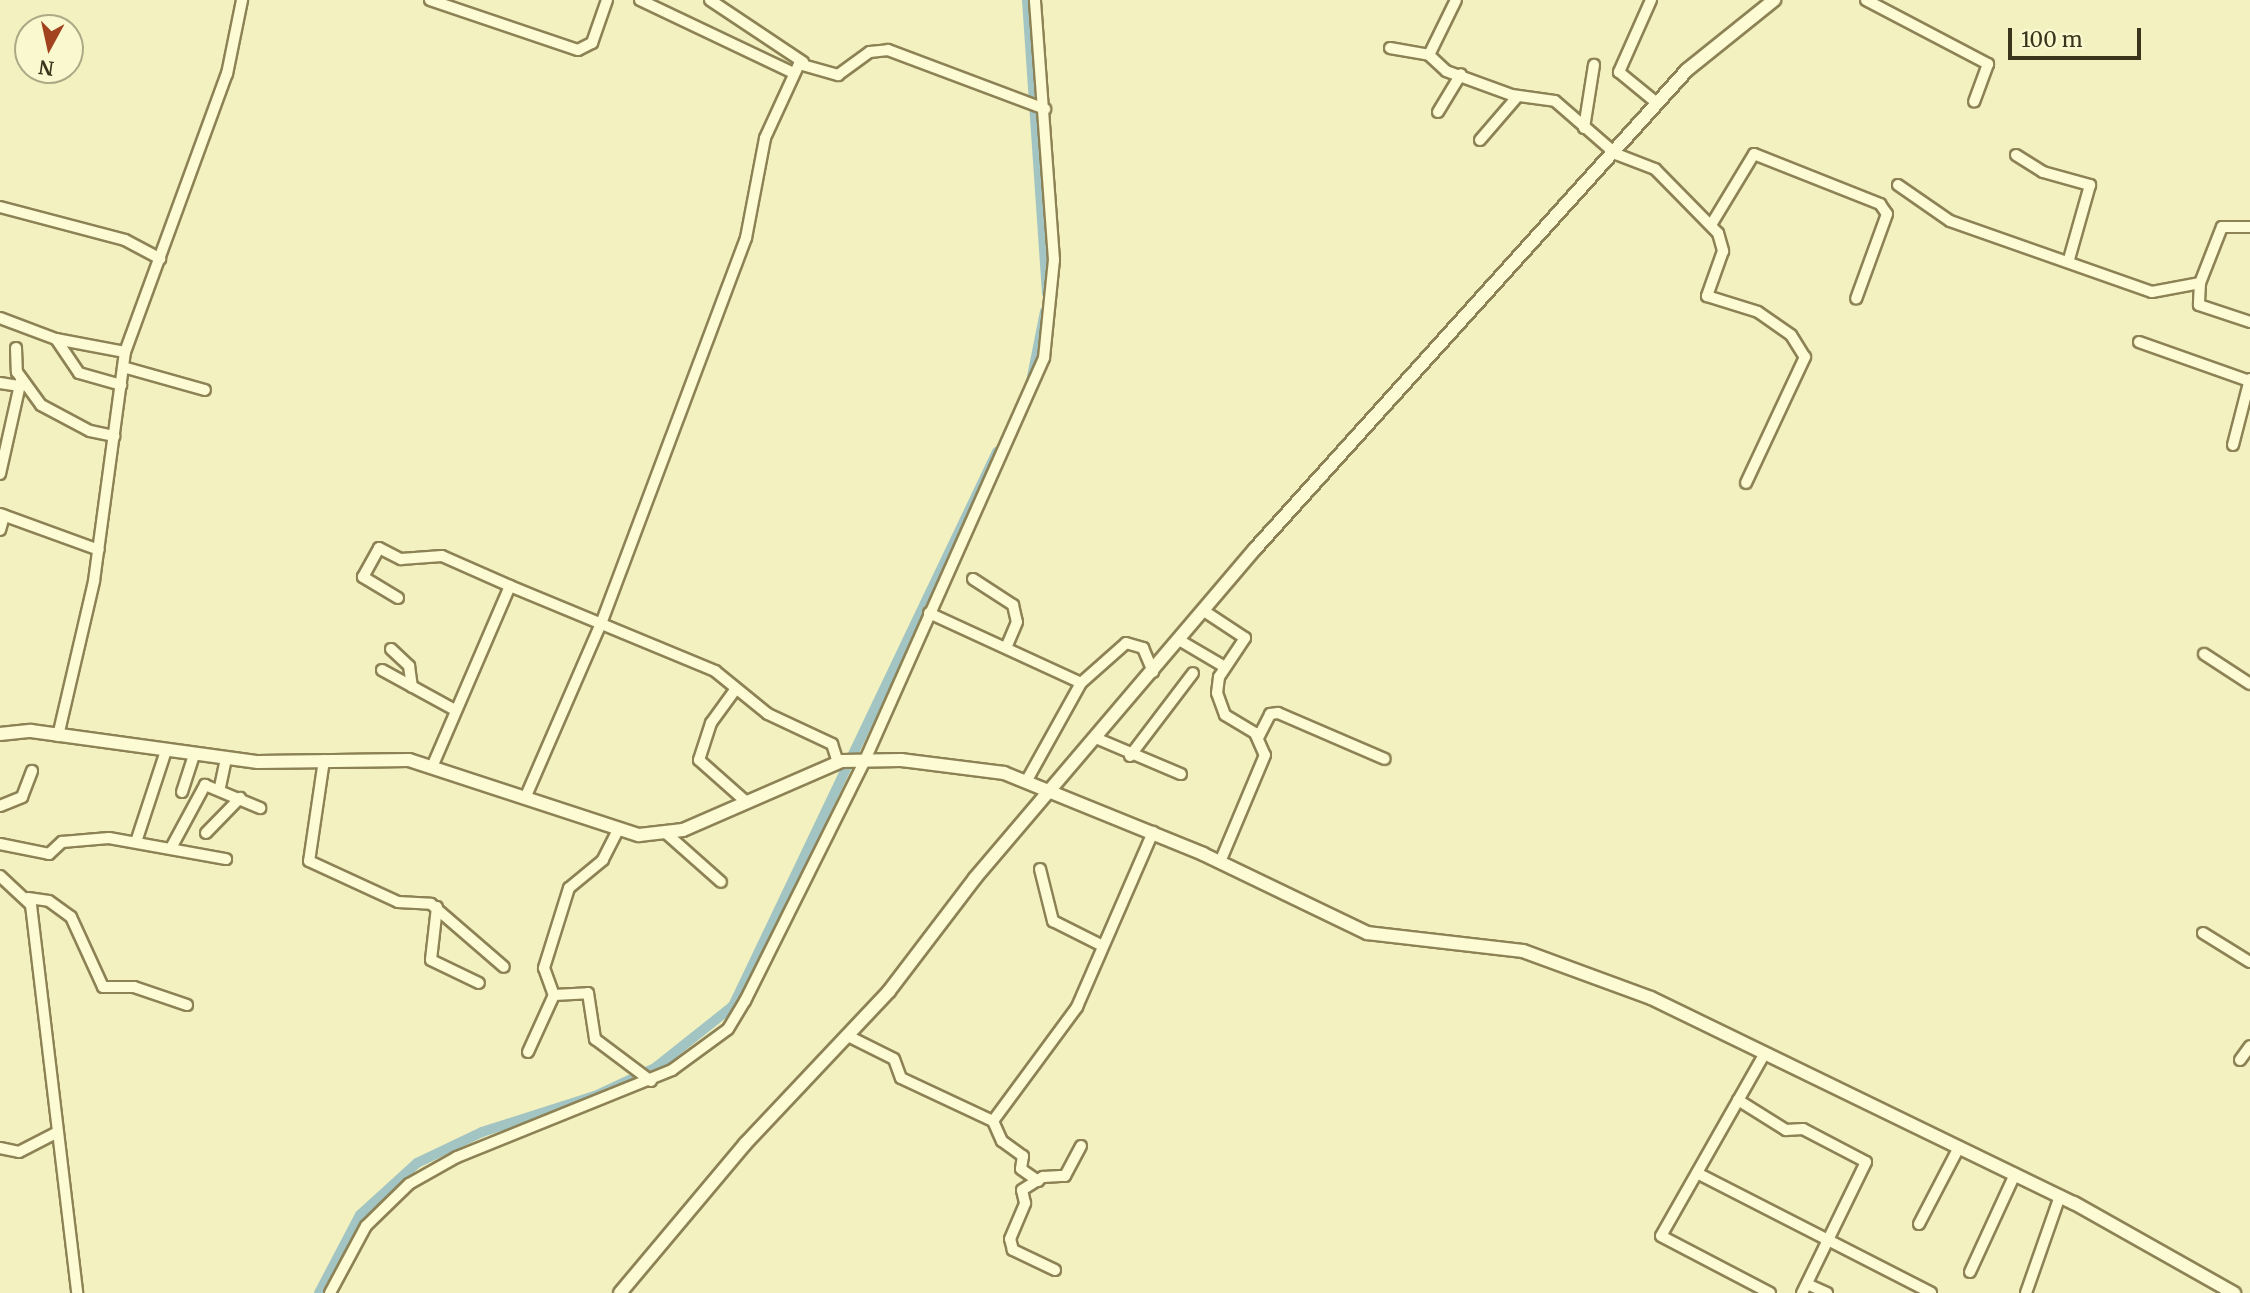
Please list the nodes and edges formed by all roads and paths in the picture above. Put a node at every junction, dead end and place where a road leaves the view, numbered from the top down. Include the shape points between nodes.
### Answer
1 (242, 0) edge
2 (430, 0) edge
3 (607, 0) edge
4 (640, 0) edge
5 (710, 0) edge
6 (1035, 0) edge
7 (1456, 0) edge
8 (1650, 0) edge
9 (1774, 0) edge
10 (1866, 0) edge
11 (1390, 48) dead end
12 (1429, 55) junction
13 (803, 62) junction
14 (1594, 65) dead end
15 (794, 73) junction
16 (1461, 74) junction
17 (1518, 96) junction
18 (1974, 103) dead end
19 (1658, 104) junction
20 (1043, 108) junction
21 (1438, 112) dead end
22 (1584, 128) junction
23 (1480, 140) dead end
24 (1616, 154) junction
25 (2016, 155) dead end
26 (1898, 185) dead end
27 (0, 208) edge
28 (1711, 225) junction
29 (2250, 227) edge
30 (160, 259) junction
31 (2069, 259) junction
32 (2200, 283) junction
33 (1856, 299) dead end
34 (0, 318) edge
35 (2250, 322) edge
36 (56, 339) junction
37 (2139, 342) dead end
38 (16, 348) dead end
39 (125, 352) junction
40 (123, 367) junction
41 (2250, 380) edge
42 (0, 383) edge
43 (20, 383) junction
44 (121, 385) junction
45 (205, 390) dead end
46 (114, 436) junction
47 (2233, 446) dead end
48 (0, 474) edge
49 (1746, 484) dead end
50 (2, 515) edge
51 (0, 530) edge
52 (99, 550) junction
53 (974, 579) dead end
54 (510, 586) junction
55 (398, 598) dead end
56 (1204, 611) junction
57 (929, 613) junction
58 (603, 621) junction
59 (1179, 640) junction
60 (1007, 645) junction
61 (391, 649) dead end
62 (2204, 654) dead end
63 (1225, 667) junction
64 (382, 670) dead end
65 (1153, 672) junction
66 (1193, 673) dead end
67 (1081, 683) junction
68 (2250, 684) edge
69 (412, 687) junction
70 (736, 690) junction
71 (455, 710) junction
72 (0, 734) edge
73 (58, 736) junction
74 (1258, 738) junction
75 (1098, 739) junction
76 (166, 751) junction
77 (194, 755) junction
78 (1130, 756) junction
79 (226, 758) junction
80 (324, 760) junction
81 (1385, 760) dead end
82 (861, 761) junction
83 (840, 762) junction
84 (433, 765) junction
85 (32, 771) dead end
86 (1181, 774) dead end
87 (1027, 780) junction
88 (220, 786) junction
89 (1053, 790) junction
90 (181, 792) dead end
91 (526, 796) junction
92 (240, 798) junction
93 (744, 800) junction
94 (0, 806) edge
95 (260, 808) dead end
96 (618, 830) junction
97 (1153, 832) junction
98 (206, 833) dead end
99 (667, 835) junction
100 (136, 842) junction
101 (0, 844) edge
102 (171, 848) junction
103 (226, 859) dead end
104 (1220, 862) junction
105 (1040, 869) dead end
106 (0, 876) edge
107 (721, 882) dead end
108 (28, 898) junction
109 (437, 907) junction
110 (2203, 933) dead end
111 (1101, 944) junction
112 (2250, 962) edge
113 (504, 967) dead end
114 (479, 983) dead end
115 (554, 995) junction
116 (187, 1005) dead end
117 (848, 1036) junction
118 (2250, 1046) edge
119 (528, 1052) dead end
120 (1765, 1053) junction
121 (2240, 1060) dead end
122 (649, 1080) junction
123 (1738, 1101) junction
124 (993, 1122) junction
125 (56, 1133) junction
126 (1081, 1146) dead end
127 (1959, 1147) junction
128 (0, 1148) edge
129 (1696, 1173) junction
130 (2015, 1174) junction
131 (1038, 1181) junction
132 (2060, 1196) junction
133 (1919, 1224) dead end
134 (1829, 1241) junction
135 (1055, 1269) dead end
136 (1970, 1272) dead end
137 (1804, 1289) edge
138 (77, 1293) edge
139 (330, 1293) edge
140 (620, 1293) edge
141 (1770, 1293) edge
142 (1827, 1293) edge
143 (1931, 1293) edge
144 (2026, 1293) edge
145 (2234, 1293) edge

1 - 30 street via 227,74
2 - 3 street via 578,50 592,43
4 - 15 street
5 - 13 street
6 - 20 street
7 - 12 street
8 - 19 street via 1619,72
9 - 19 street via 1695,63
10 - 18 street via 1988,64
11 - 12 street
12 - 16 street via 1446,71
13 - 15 street
13 - 20 street via 838,75 870,52 888,50 1021,105
14 - 22 street
15 - 58 street via 760,154 746,238
16 - 17 street
16 - 21 street
17 - 22 street via 1555,101
17 - 23 street
19 - 24 street
20 - 57 street via 1054,260 1044,358
22 - 24 street
24 - 28 street via 1655,169
24 - 56 street
25 - 31 street via 2043,172 2090,186
26 - 31 street via 1950,221
27 - 30 street via 125,240
28 - 33 street via 1754,154 1880,204 1887,214
28 - 49 street via 1723,251 1707,296 1758,312 1791,335 1805,357
29 - 32 street via 2222,227
30 - 39 street
31 - 32 street via 2152,292
32 - 35 street via 2199,305
34 - 36 street
36 - 39 street
36 - 44 street via 79,373
37 - 41 street
38 - 43 street
39 - 40 street
40 - 44 street
40 - 45 street
41 - 47 street
42 - 43 street
43 - 46 street via 47,410
43 - 48 street
44 - 46 street
46 - 52 street
50 - 51 street
50 - 52 street
52 - 73 street
53 - 60 street via 1002,592 1017,611
54 - 55 street via 442,556 401,559 379,548 363,577
54 - 58 street
54 - 71 street
56 - 59 street
56 - 63 street via 1245,638
57 - 60 street
57 - 82 street
58 - 70 street via 715,671
58 - 91 street
59 - 63 street
59 - 65 street
60 - 67 street
61 - 69 street via 409,666
62 - 68 street
63 - 74 street via 1217,682 1222,710
64 - 69 street
65 - 67 street via 1143,648 1126,643
65 - 75 street
66 - 78 street
67 - 87 street
69 - 71 street
70 - 83 street via 768,714 832,744
70 - 93 street via 711,723 699,760
71 - 84 street
72 - 73 street
73 - 76 street
74 - 81 street via 1270,714 1278,713
74 - 104 street via 1264,758
75 - 78 street
75 - 89 street
76 - 77 street
76 - 100 street
77 - 79 street
77 - 90 street
78 - 86 street
79 - 80 street
79 - 88 street
80 - 84 street via 385,756
80 - 109 street via 309,861 398,902
82 - 83 street
82 - 87 street via 955,765
82 - 122 street via 733,1021 701,1051
83 - 93 street
84 - 91 street
85 - 94 street via 22,797
87 - 89 street
88 - 92 street
88 - 102 street via 203,787 194,815 177,829
89 - 97 street
89 - 117 street
91 - 96 street
92 - 95 street
92 - 98 street
93 - 99 street
96 - 99 street
96 - 115 street via 603,860 573,882 553,927 544,968
97 - 104 street
97 - 111 street
99 - 107 street
100 - 101 street via 78,839 49,854
100 - 102 street
102 - 103 street
104 - 120 street via 1367,933 1523,951 1651,998
105 - 111 street via 1053,920
106 - 108 street
108 - 116 street via 49,901 71,917 103,987 134,987
108 - 125 street
109 - 113 street
109 - 114 street via 431,960
110 - 112 street
111 - 124 street via 1077,1007
115 - 119 street
115 - 122 street via 588,993 595,1039
117 - 124 street via 894,1059 901,1078
117 - 140 street via 745,1144
118 - 121 street
120 - 123 street
120 - 127 street
122 - 139 street via 457,1157 409,1184 366,1226
123 - 129 street
123 - 134 street via 1786,1130 1803,1129 1866,1162
124 - 131 street via 1002,1141 1023,1156 1021,1169
125 - 128 street via 19,1152
125 - 138 street
126 - 131 street via 1065,1177
127 - 130 street
127 - 133 street
129 - 134 street
129 - 141 street via 1661,1236
130 - 132 street
130 - 136 street
131 - 135 street via 1022,1190 1026,1203 1010,1244
132 - 144 street
132 - 145 street
134 - 137 street
134 - 143 street
137 - 142 street

